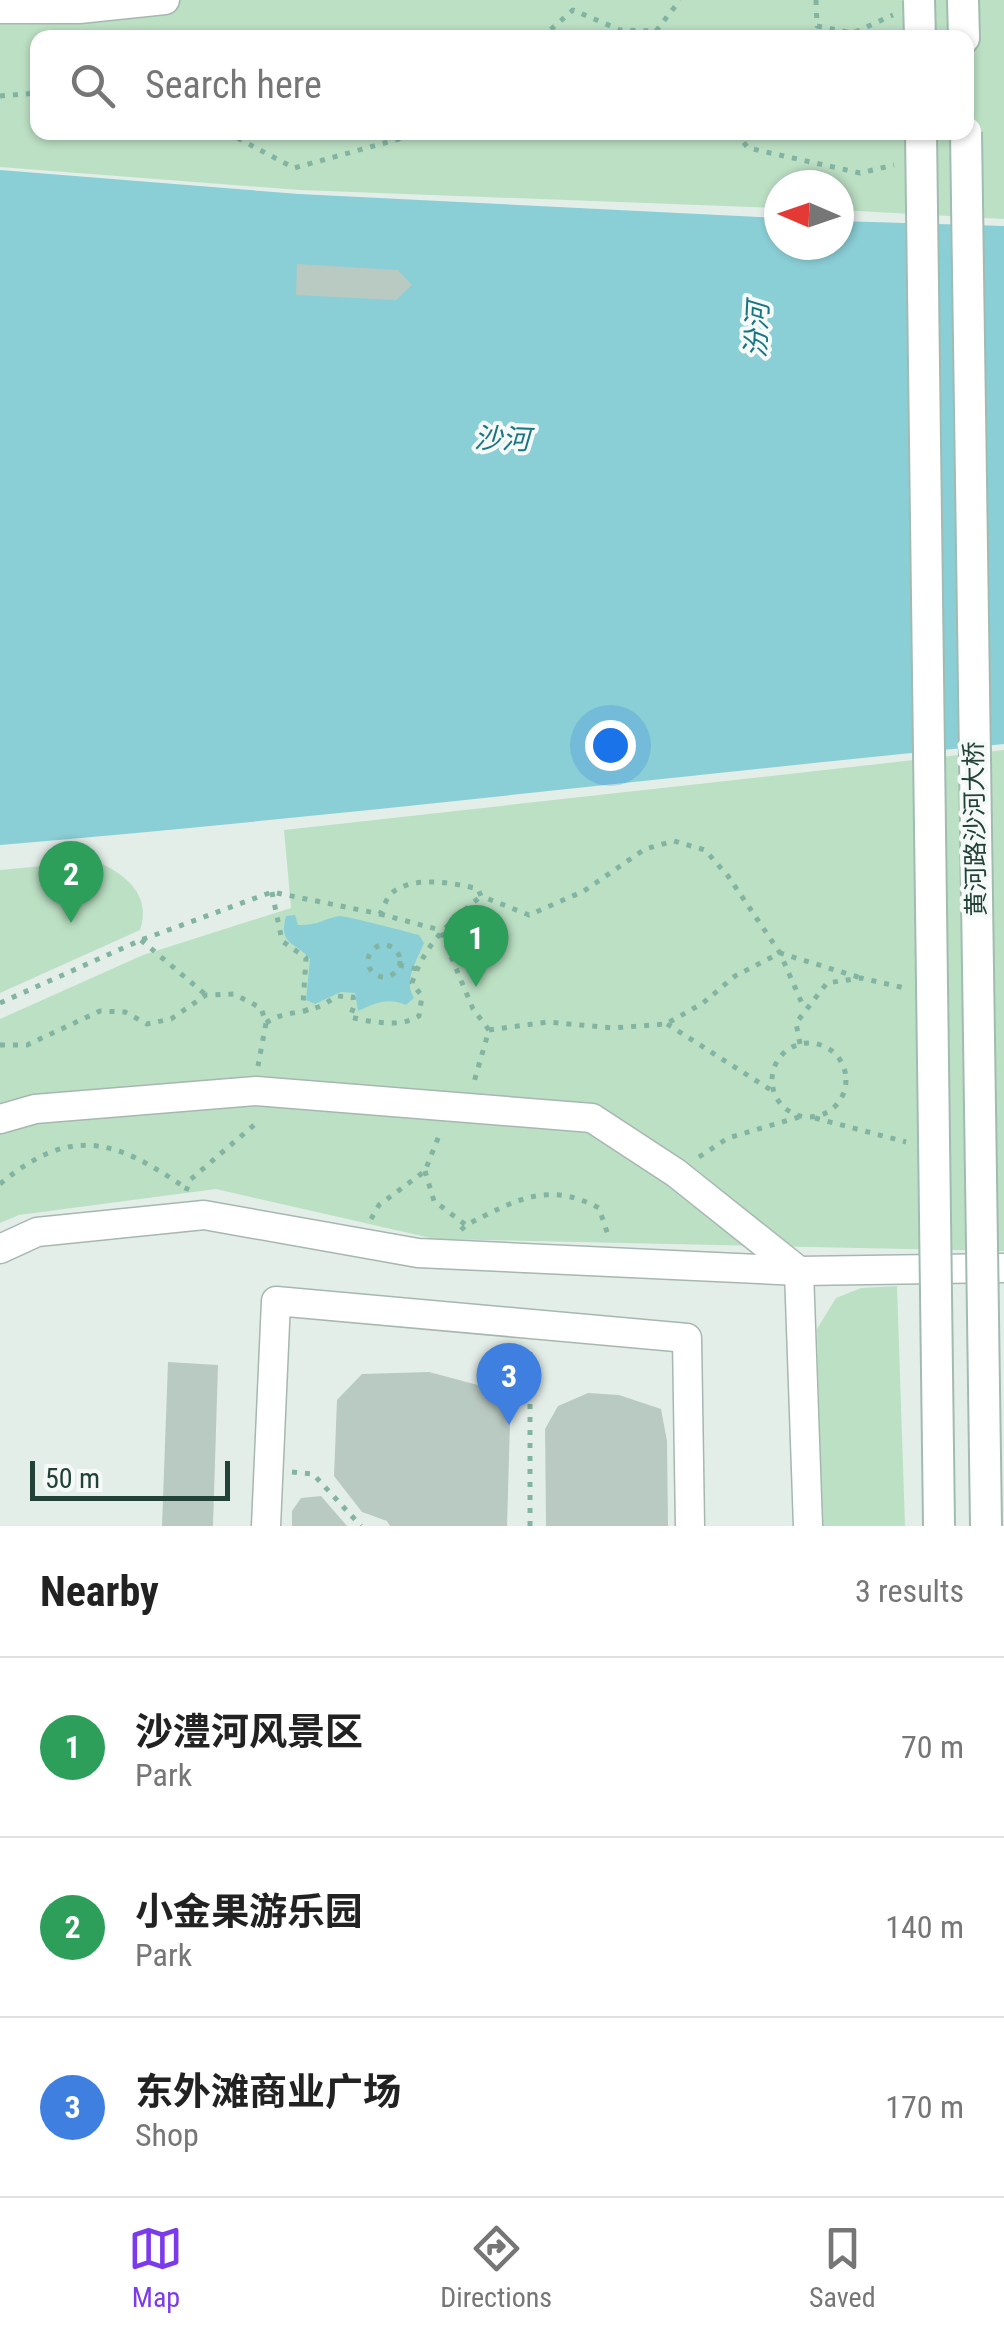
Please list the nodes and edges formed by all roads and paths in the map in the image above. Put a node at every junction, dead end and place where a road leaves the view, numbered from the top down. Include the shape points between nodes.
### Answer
1 (166, 0) edge
2 (680, 0) edge
3 (816, 0) edge
4 (964, 0) edge
5 (909, 7) edge
6 (0, 9) edge
7 (549, 30) edge
8 (620, 30) edge
9 (620, 30) edge
10 (656, 30) joint
11 (838, 30) edge
12 (859, 30) edge
13 (964, 30) edge
14 (30, 94) edge
15 (0, 96) edge
16 (241, 140) edge
17 (394, 140) edge
18 (742, 140) edge
19 (921, 140) edge
20 (966, 140) edge
21 (896, 164) dead end
22 (272, 892) junction
23 (481, 896) junction
24 (380, 914) junction
25 (440, 930) junction
26 (141, 940) junction
27 (780, 953) junction
28 (399, 965) junction
29 (417, 968) junction
30 (861, 978) junction
31 (906, 988) dead end
32 (206, 995) junction
33 (0, 1003) edge
34 (804, 1008) junction
35 (307, 1012) junction
36 (266, 1023) junction
37 (666, 1024) junction
38 (489, 1030) junction
39 (800, 1044) junction
40 (0, 1045) edge
41 (256, 1091) junction
42 (774, 1092) junction
43 (458, 1108) junction
44 (801, 1116) junction
45 (812, 1116) junction
46 (0, 1119) edge
47 (901, 1140) dead end
48 (425, 1171) junction
49 (676, 1172) junction
50 (0, 1184) edge
51 (187, 1188) junction
52 (176, 1218) junction
53 (466, 1224) junction
54 (356, 1243) junction
55 (0, 1248) edge
56 (429, 1254) junction
57 (614, 1262) junction
58 (1004, 1268) edge
59 (799, 1272) junction
60 (530, 1324) junction
61 (268, 1469) junction
62 (266, 1526) edge
63 (361, 1526) edge
64 (530, 1526) edge
65 (690, 1526) edge
66 (808, 1526) edge
67 (939, 1526) edge
68 (986, 1526) edge

1 - 6 street
2 - 10 path
3 - 11 path via 817,26
4 - 13 main road
5 - 12 path
7 - 9 path via 573,10
8 - 10 path
14 - 15 path
16 - 17 path via 294,168
18 - 21 path via 748,148 860,173
19 - 67 main road, 黄河路沙河大桥, bridge
20 - 68 main road, 黄河路沙河大桥, bridge
22 - 24 path
22 - 26 path
22 - 35 path via 282,941 306,958
23 - 24 path via 457,884 410,884 390,894
23 - 25 path
23 - 27 path via 529,915 584,891 645,849 674,841 705,850
24 - 25 path
25 - 29 path
25 - 38 path via 473,1009
26 - 32 path
26 - 33 path
27 - 30 path
27 - 34 path
27 - 37 path
28 - 28 path via 388,976 378,975 368,957 388,945
28 - 29 path
29 - 35 path via 412,983 422,996 419,1016 409,1022 350,1017 353,997 336,996
30 - 31 path
30 - 34 path via 828,982
32 - 36 path via 234,994 262,1008
32 - 40 path via 171,1019 148,1024 125,1012 100,1011 27,1046
34 - 39 path via 796,1023
35 - 36 path
36 - 41 path
37 - 38 path via 548,1022
37 - 42 path
38 - 43 path
39 - 42 path via 780,1057
39 - 45 path via 824,1046 845,1074 841,1097
41 - 43 street
41 - 46 street via 35,1110
41 - 51 path via 254,1125
42 - 44 path
43 - 48 path
43 - 49 street via 592,1118
44 - 45 path
44 - 49 path via 728,1138
45 - 47 path
48 - 53 path via 434,1201
48 - 54 path via 378,1205
49 - 59 street
50 - 51 path via 62,1148 94,1144 146,1161
51 - 52 path
52 - 54 street via 204,1215
52 - 55 street via 38,1232
53 - 56 path via 452,1243
53 - 57 path via 541,1192 576,1196 599,1208
54 - 56 street
56 - 57 street
57 - 59 street
58 - 59 street
59 - 66 street
60 - 61 street via 276,1301
60 - 64 path
60 - 65 street via 686,1338
61 - 62 street
61 - 63 path via 313,1474

